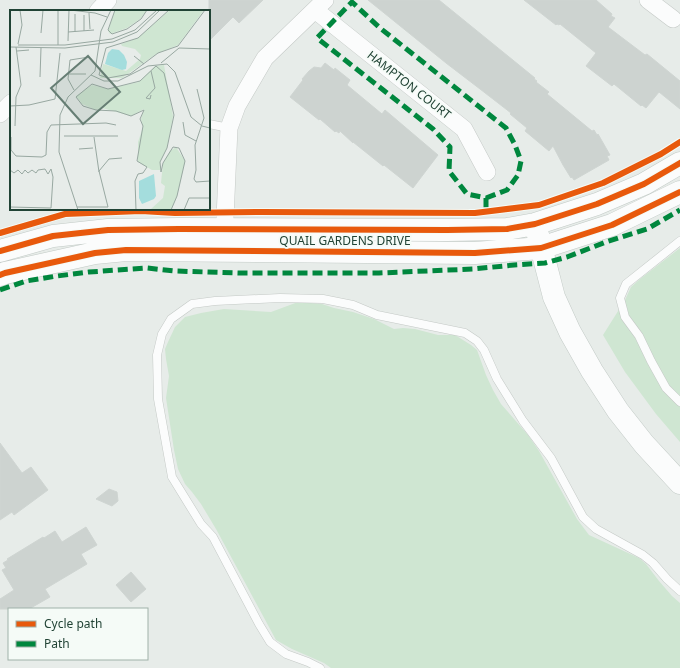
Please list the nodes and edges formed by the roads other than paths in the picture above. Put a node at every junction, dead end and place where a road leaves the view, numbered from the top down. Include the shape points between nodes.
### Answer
1 (108, 0) edge
2 (648, 0) edge
3 (320, 5) edge
4 (99, 10) edge
5 (673, 19) dead end
6 (10, 103) edge
7 (0, 114) edge
8 (210, 124) edge
9 (229, 128) junction
10 (680, 163) edge
11 (487, 172) dead end
12 (680, 192) edge
13 (535, 224) junction
14 (225, 229) junction
15 (680, 241) edge
16 (541, 248) junction
17 (0, 250) edge
18 (224, 251) junction
19 (0, 275) edge
20 (680, 402) edge
21 (680, 483) edge
22 (680, 591) edge
23 (320, 668) edge

1 - 4 street
2 - 5 street
3 - 9 street via 265,58 237,106
3 - 11 street, HAMPTON COURT via 464,129
6 - 7 street
8 - 9 lane
9 - 14 street
10 - 13 main road, QUAIL GARDENS DRIVE via 644,184 597,204
12 - 16 main road, QUAIL GARDENS DRIVE via 612,225
13 - 14 main road, QUAIL GARDENS DRIVE via 507,229
13 - 16 main road
14 - 17 main road, QUAIL GARDENS DRIVE via 108,230 53,236
14 - 18 street
15 - 20 lane via 626,284 620,298 625,317 640,336 666,388
16 - 18 main road, QUAIL GARDENS DRIVE via 475,253
16 - 21 main road via 554,297 592,371 618,412
18 - 19 main road, QUAIL GARDENS DRIVE via 95,252
22 - 23 lane via 643,555 596,530 583,518 552,458 523,421 497,379 484,350 465,334 377,315 353,305 323,299 280,298 192,304 171,319 162,334 157,355 158,399 172,477 201,524 213,537 270,642 286,654

